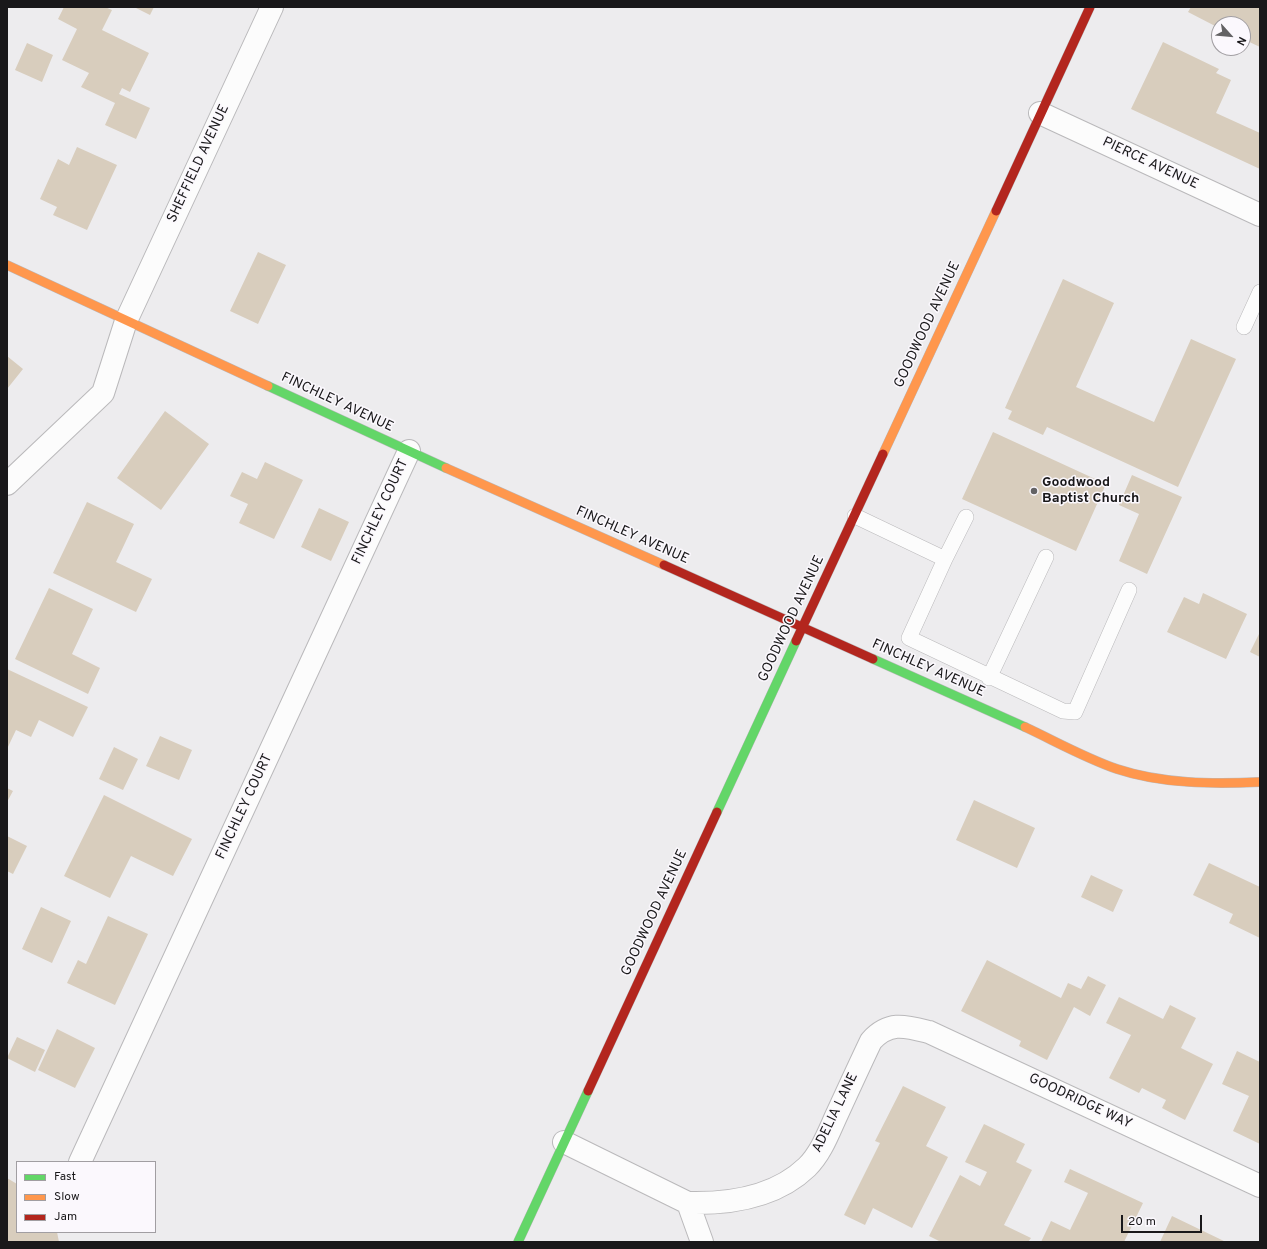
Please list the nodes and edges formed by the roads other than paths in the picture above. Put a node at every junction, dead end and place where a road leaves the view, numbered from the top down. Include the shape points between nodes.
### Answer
1 (272, 7) edge
2 (1090, 7) edge
3 (1040, 113) junction
4 (1260, 215) edge
5 (7, 265) edge
6 (1260, 292) edge
7 (126, 321) junction
8 (1244, 327) dead end
9 (409, 451) junction
10 (7, 484) edge
11 (855, 516) junction
12 (966, 517) dead end
13 (1046, 557) dead end
14 (945, 559) junction
15 (1129, 590) dead end
16 (803, 628) junction
17 (989, 678) junction
18 (1260, 782) edge
19 (897, 1026) joint
20 (564, 1142) junction
21 (80, 1161) edge
22 (1260, 1186) edge
23 (688, 1203) junction
24 (518, 1242) edge
25 (702, 1242) edge

1 - 7 street, SHEFFIELD AVENUE
2 - 3 street, GOODWOOD AVENUE
3 - 4 street, PIERCE AVENUE
3 - 11 street, GOODWOOD AVENUE
5 - 7 street, FINCHLEY AVENUE
6 - 8 lane
7 - 9 street, FINCHLEY AVENUE
7 - 10 street, SHEFFIELD AVENUE via 103,394
9 - 16 street, FINCHLEY AVENUE
9 - 21 street, FINCHLEY COURT
11 - 14 lane
11 - 16 street, GOODWOOD AVENUE
12 - 14 lane
13 - 17 lane
14 - 17 lane via 909,638
15 - 17 lane via 1074,712 1063,711
16 - 18 street, FINCHLEY AVENUE via 1117,769 1184,783
16 - 20 street, GOODWOOD AVENUE
19 - 22 street, GOODRIDGE WAY via 929,1032
19 - 23 street, ADELIA LANE via 879,1032 871,1041 823,1144 799,1174 771,1190 742,1198 715,1204
20 - 23 street
20 - 24 street, GOODWOOD AVENUE
23 - 25 street

